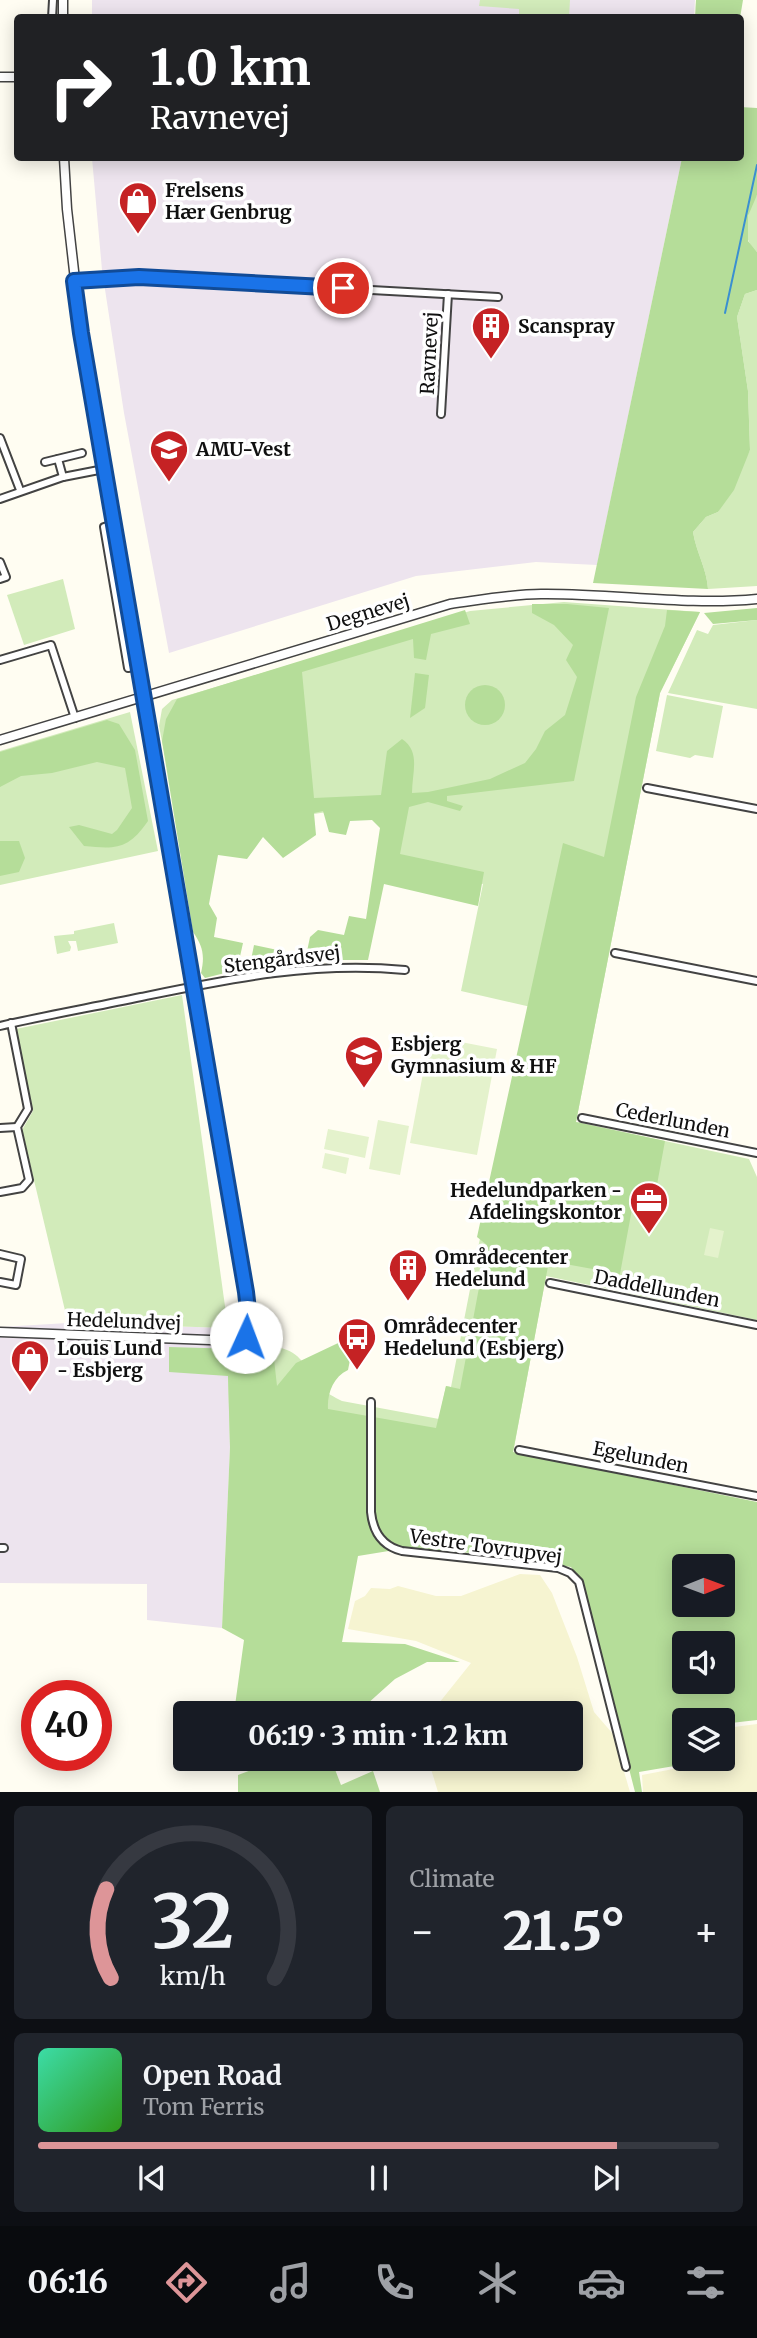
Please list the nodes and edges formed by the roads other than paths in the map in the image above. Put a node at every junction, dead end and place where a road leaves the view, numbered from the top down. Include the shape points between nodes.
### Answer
1 (64, 161) edge
2 (74, 281) junction
3 (448, 294) junction
4 (498, 296) dead end
5 (441, 414) dead end
6 (0, 438) edge
7 (82, 453) dead end
8 (58, 459) junction
9 (46, 462) dead end
10 (104, 469) junction
11 (63, 477) junction
12 (20, 490) junction
13 (0, 499) edge
14 (0, 562) edge
15 (0, 579) edge
16 (757, 599) edge
17 (0, 660) edge
18 (144, 696) junction
19 (75, 718) junction
20 (0, 740) edge
21 (647, 788) dead end
22 (757, 809) edge
23 (615, 953) dead end
24 (405, 970) dead end
25 (757, 981) edge
26 (192, 987) junction
27 (11, 1023) junction
28 (0, 1026) edge
29 (582, 1118) dead end
30 (17, 1127) junction
31 (0, 1128) edge
32 (757, 1153) edge
33 (0, 1192) edge
34 (0, 1254) edge
35 (0, 1282) edge
36 (550, 1283) dead end
37 (757, 1325) edge
38 (0, 1332) edge
39 (371, 1402) dead end
40 (519, 1450) dead end
41 (757, 1496) edge
42 (626, 1767) dead end

1 - 2 street
2 - 3 street, Ravnevej via 139,277
2 - 10 street
3 - 4 street, Ravnevej
3 - 5 street, Ravnevej
6 - 12 street
7 - 8 street
8 - 9 street
8 - 11 street
10 - 11 street
10 - 18 street
11 - 12 street
12 - 13 street
14 - 15 street via 6,577
16 - 18 street, Degnevej via 540,594 450,604
17 - 19 street via 51,645
18 - 19 street, Degnevej
18 - 26 street
19 - 20 street, Degnevej
21 - 22 street
23 - 25 street
24 - 26 street, Stengårdsvej via 321,968
26 - 27 street, Stengårdsvej
26 - 38 street, Hedelundvej via 246,1292 250,1328 246,1337 236,1341
27 - 28 street, Stengårdsvej
27 - 30 street via 28,1109
29 - 32 street, Cederlunden
30 - 31 street
30 - 33 street via 29,1180 22,1188
34 - 35 street via 21,1259 16,1285
36 - 37 street, Daddellunden
39 - 42 street, Vestre Tovrupvej via 371,1512 379,1537 402,1551 558,1568 579,1581
40 - 41 street, Egelunden

